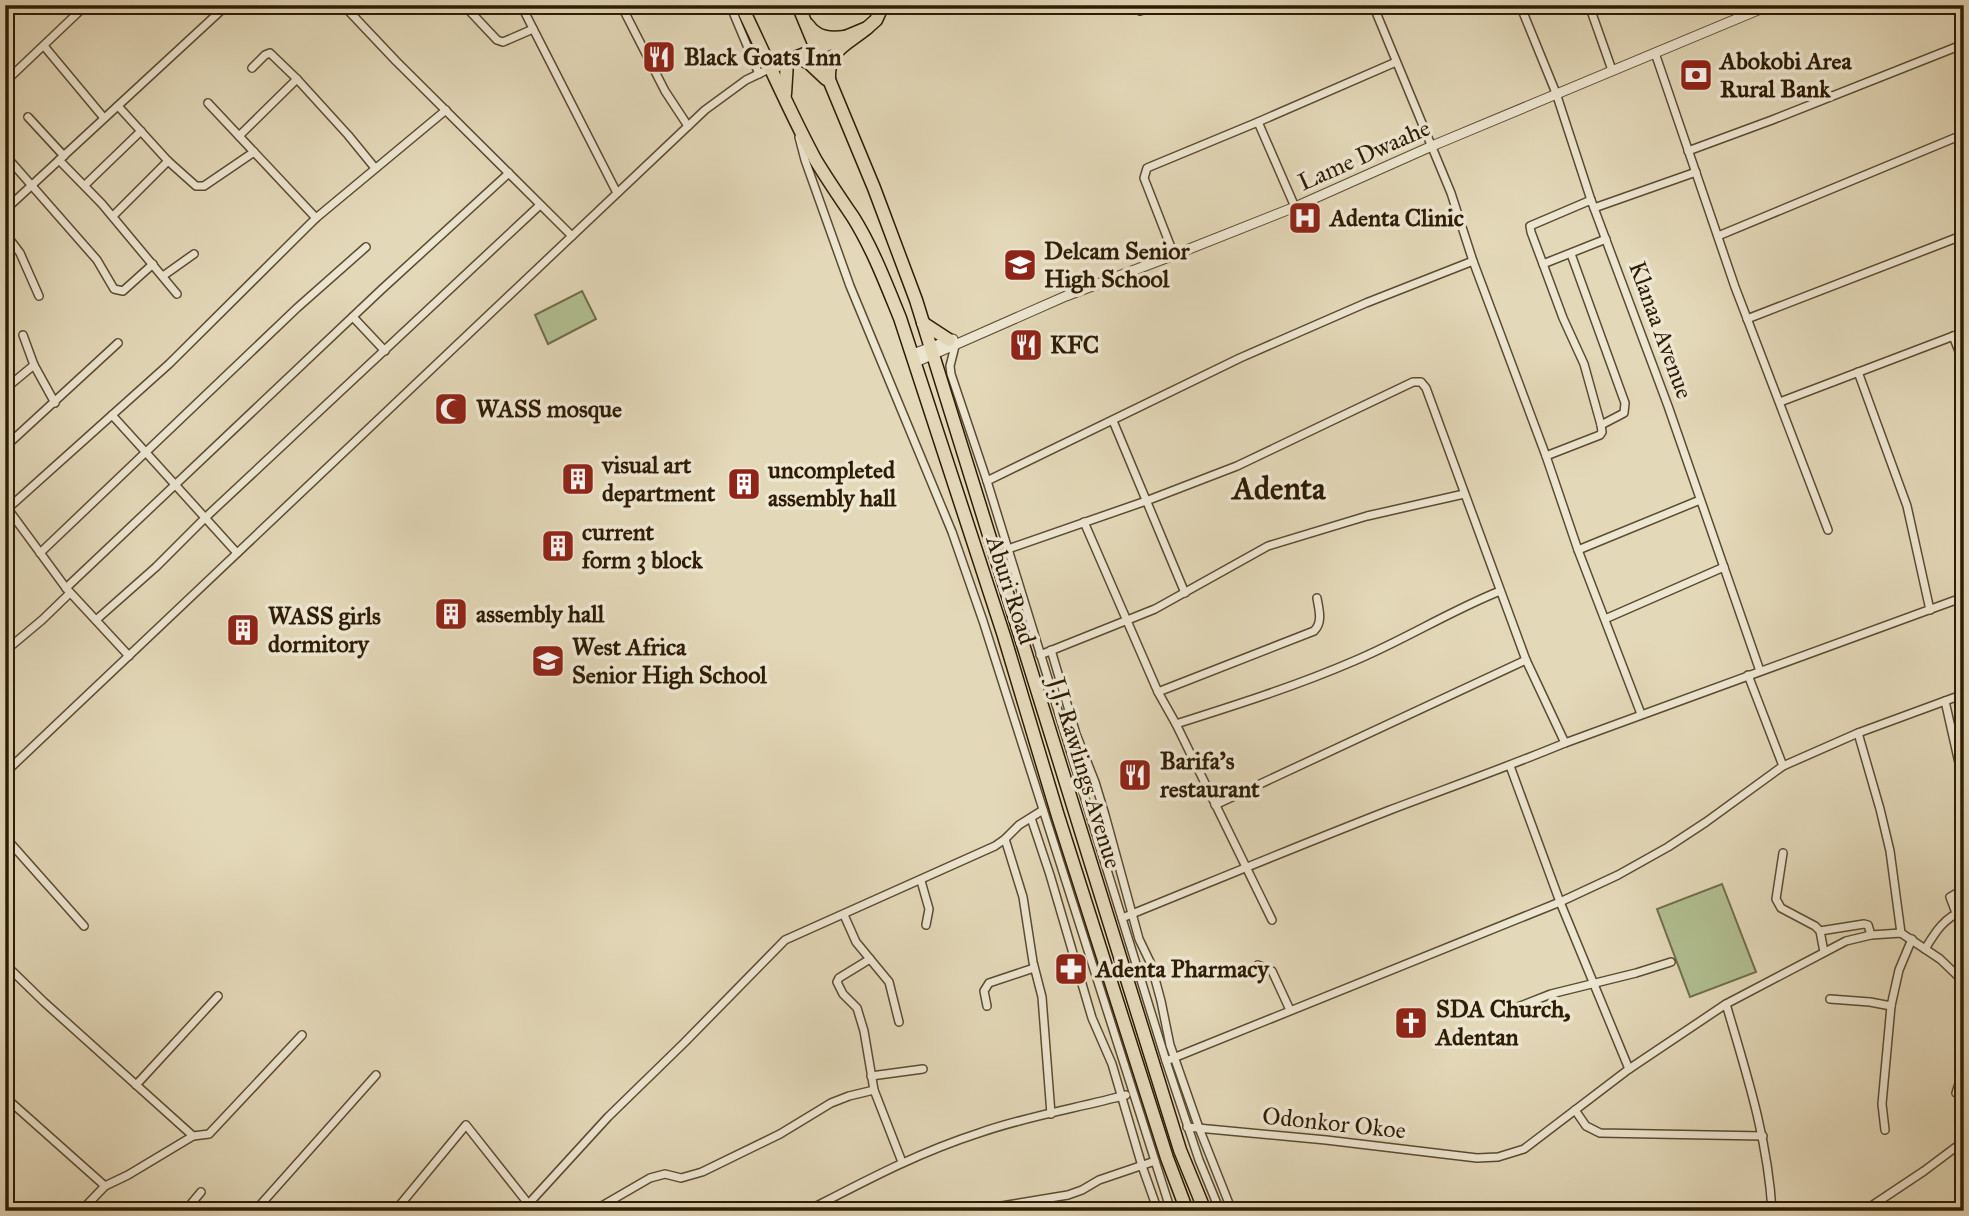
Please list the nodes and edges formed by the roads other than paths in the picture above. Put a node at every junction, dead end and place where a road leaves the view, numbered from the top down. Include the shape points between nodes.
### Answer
1 (86, 5) edge
2 (227, 5) edge
3 (343, 5) edge
4 (464, 5) edge
5 (521, 5) edge
6 (621, 5) edge
7 (730, 5) edge
8 (741, 5) edge
9 (798, 5) edge
10 (883, 5) edge
11 (1160, 5) edge
12 (1373, 5) edge
13 (1520, 5) edge
14 (1589, 5) edge
15 (1770, 5) edge
16 (1140, 11) dead end
17 (804, 19) junction
18 (867, 28) junction
19 (533, 29) junction
20 (845, 37) junction
21 (1964, 44) edge
22 (44, 46) junction
23 (816, 49) junction
24 (1655, 53) junction
25 (792, 60) junction
26 (1396, 62) junction
27 (252, 68) dead end
28 (1612, 70) junction
29 (765, 71) junction
30 (7, 77) edge
31 (298, 79) junction
32 (829, 82) junction
33 (1556, 93) junction
34 (786, 102) junction
35 (208, 103) dead end
36 (118, 106) junction
37 (446, 110) junction
38 (28, 117) dead end
39 (104, 118) junction
40 (1258, 122) junction
41 (796, 124) junction
42 (688, 126) junction
43 (141, 131) junction
44 (1964, 134) edge
45 (239, 136) junction
46 (1432, 146) junction
47 (1688, 151) junction
48 (254, 152) junction
49 (5, 155) edge
50 (62, 158) junction
51 (168, 161) junction
52 (375, 168) junction
53 (1696, 172) junction
54 (509, 173) junction
55 (85, 185) junction
56 (32, 186) junction
57 (617, 193) junction
58 (1593, 204) junction
59 (7, 205) edge
60 (540, 205) junction
61 (1295, 206) junction
62 (113, 216) junction
63 (316, 218) junction
64 (5, 233) edge
65 (1964, 235) edge
66 (572, 236) junction
67 (1718, 236) junction
68 (1606, 239) junction
69 (366, 247) dead end
70 (194, 254) dead end
71 (1571, 254) junction
72 (1174, 255) junction
73 (1473, 261) junction
74 (153, 264) junction
75 (1544, 264) junction
76 (163, 276) junction
77 (177, 294) dead end
78 (39, 296) dead end
79 (353, 317) junction
80 (1747, 319) junction
81 (923, 323) junction
82 (1964, 332) edge
83 (23, 335) dead end
84 (1954, 336) junction
85 (118, 342) dead end
86 (952, 343) junction
87 (385, 351) junction
88 (932, 351) junction
89 (914, 358) junction
90 (1964, 364) edge
91 (34, 365) junction
92 (1858, 372) junction
93 (5, 389) edge
94 (1780, 402) junction
95 (55, 403) junction
96 (112, 415) junction
97 (1113, 421) junction
98 (1601, 425) junction
99 (5, 447) edge
100 (146, 452) junction
101 (1546, 456) junction
102 (987, 481) junction
103 (175, 485) junction
104 (1464, 494) junction
105 (1700, 500) junction
106 (1146, 501) junction
107 (6, 508) edge
108 (997, 513) junction
109 (206, 517) junction
110 (984, 518) junction
111 (1084, 522) junction
112 (1828, 530) dead end
113 (1008, 549) junction
114 (1578, 550) junction
115 (40, 553) junction
116 (237, 553) junction
117 (1724, 567) junction
118 (68, 590) junction
119 (1500, 591) junction
120 (1185, 593) junction
121 (1964, 597) edge
122 (1317, 598) dead end
123 (1930, 610) junction
124 (1605, 619) junction
125 (96, 620) junction
126 (1126, 620) junction
127 (1051, 650) junction
128 (5, 651) edge
129 (130, 656) junction
130 (1040, 656) junction
131 (1525, 660) junction
132 (1760, 671) junction
133 (1748, 675) junction
134 (1044, 692) junction
135 (1158, 692) junction
136 (1964, 694) edge
137 (1945, 701) junction
138 (1641, 714) junction
139 (1176, 724) junction
140 (1858, 733) junction
141 (1565, 743) junction
142 (1510, 766) junction
143 (1783, 766) junction
144 (5, 773) edge
145 (1964, 785) edge
146 (1045, 792) junction
147 (1215, 805) junction
148 (1043, 810) junction
149 (1031, 818) junction
150 (5, 838) edge
151 (1005, 839) junction
152 (1783, 853) dead end
153 (1245, 867) junction
154 (921, 881) junction
155 (1964, 890) edge
156 (1107, 892) junction
157 (1560, 901) junction
158 (1960, 911) edge
159 (1132, 914) junction
160 (844, 915) junction
161 (1122, 918) junction
162 (1272, 920) dead end
163 (926, 925) dead end
164 (84, 926) dead end
165 (1820, 931) junction
166 (1901, 933) junction
167 (1871, 934) junction
168 (1912, 939) junction
169 (1925, 948) junction
170 (1824, 952) junction
171 (870, 959) junction
172 (1671, 962) dead end
173 (1258, 965) dead end
174 (9, 968) dead end
175 (1034, 968) junction
176 (1964, 982) edge
177 (1593, 984) junction
178 (218, 996) dead end
179 (1830, 999) dead end
180 (1726, 1004) junction
181 (987, 1006) dead end
182 (1891, 1006) junction
183 (1290, 1010) junction
184 (1505, 1012) dead end
185 (899, 1022) dead end
186 (302, 1035) dead end
187 (1174, 1058) junction
188 (1166, 1061) junction
189 (1964, 1068) edge
190 (923, 1069) dead end
191 (1629, 1069) junction
192 (376, 1075) dead end
193 (871, 1076) junction
194 (136, 1084) junction
195 (874, 1090) junction
196 (1134, 1093) junction
197 (1956, 1093) dead end
198 (1123, 1096) junction
199 (5, 1097) edge
200 (1575, 1110) junction
201 (1051, 1114) junction
202 (1187, 1127) junction
203 (1199, 1128) junction
204 (1885, 1130) dead end
205 (193, 1136) junction
206 (1763, 1136) junction
207 (1964, 1141) edge
208 (1155, 1161) junction
209 (902, 1162) junction
210 (1142, 1166) junction
211 (105, 1186) junction
212 (201, 1192) dead end
213 (531, 1207) edge
214 (1165, 1210) edge
215 (81, 1211) edge
216 (185, 1211) edge
217 (255, 1211) edge
218 (395, 1211) edge
219 (522, 1211) edge
220 (593, 1211) edge
221 (807, 1211) edge
222 (981, 1211) edge
223 (1187, 1211) edge
224 (1205, 1211) edge
225 (1220, 1211) edge
226 (1232, 1211) edge
227 (1772, 1211) edge
228 (1864, 1211) edge

1 - 22 street
2 - 36 street
3 - 37 street
4 - 19 street via 497,40 503,42
5 - 19 street
6 - 42 street
7 - 29 street
8 - 29 main road, Aburi Road
9 - 17 main road
10 - 18 main road
11 - 16 street
12 - 26 street
13 - 33 street, Klanaa Avenue
14 - 28 street
15 - 24 street, Lame Dwaahe
17 - 20 main road via 820,36
17 - 23 main road
18 - 20 main road
18 - 32 main road via 834,55
19 - 57 street
20 - 23 main road
21 - 47 street
22 - 30 street
22 - 39 street
23 - 25 main road
23 - 32 main road, J.J. Rawlings Avenue
24 - 28 street, Lame Dwaahe
24 - 47 street
25 - 29 main road
25 - 32 main road via 809,64
25 - 34 main road via 784,83
26 - 40 street
26 - 46 street
27 - 31 street via 270,53
28 - 33 street, Lame Dwaahe
29 - 34 main road, Aburi Road
29 - 42 street via 746,80
31 - 45 street
31 - 52 street
32 - 81 main road, J.J. Rawlings Avenue
33 - 46 street, Lame Dwaahe
33 - 58 street, Klanaa Avenue
34 - 41 main road, Aburi Road
35 - 45 street
36 - 39 street
36 - 43 street
37 - 52 street
37 - 54 street
38 - 50 street
39 - 50 street
40 - 61 street
40 - 72 street via 1147,168 1144,178
41 - 89 main road, Aburi Road via 872,252
41 - 146 street via 850,286 952,532
42 - 57 street
43 - 51 street
43 - 55 street
44 - 67 street
45 - 48 street
46 - 61 street, Lame Dwaahe
46 - 73 street
47 - 53 street
48 - 51 street via 204,186 196,186
48 - 63 street
49 - 56 street
50 - 55 street
50 - 56 street
51 - 62 street
52 - 63 street
53 - 58 street
53 - 67 street
54 - 60 street
54 - 79 street
55 - 62 street
56 - 59 street
56 - 74 street via 97,260 114,289 122,291
57 - 66 street
58 - 68 street, Klanaa Avenue
58 - 75 street via 1530,226
60 - 66 street
60 - 87 street
61 - 72 street, Lame Dwaahe
62 - 74 street
63 - 96 street
64 - 78 street via 20,253
65 - 80 street
66 - 116 street
67 - 80 street
68 - 71 street
68 - 105 street, Klanaa Avenue
69 - 100 street
70 - 76 street
71 - 75 street
71 - 98 street via 1625,403 1624,413
72 - 86 street, Lame Dwaahe
73 - 97 street via 1265,347
73 - 101 street
74 - 76 street
75 - 98 street via 1584,364
76 - 77 street
79 - 87 street
79 - 103 street
80 - 94 street
81 - 86 main road
81 - 88 main road, J.J. Rawlings Avenue
82 - 84 street
83 - 91 street
84 - 90 street
84 - 92 street
85 - 95 street
86 - 88 street, Lame Dwaahe
86 - 102 street via 951,374
87 - 109 street
88 - 89 street, Lame Dwaahe
88 - 110 main road, J.J. Rawlings Avenue
89 - 146 main road, Aburi Road via 1004,636
91 - 93 street
91 - 95 street
92 - 94 street
92 - 123 street via 1907,506
94 - 112 street
95 - 99 street
96 - 100 street
96 - 107 street
97 - 102 street
97 - 106 street
98 - 101 street via 1600,435
100 - 103 street
100 - 115 street
101 - 114 street
102 - 108 street
103 - 109 street
103 - 118 street
104 - 106 street via 1426,388 1418,381 1237,466
104 - 119 street
104 - 120 street via 1378,513 1268,546
105 - 114 street
105 - 117 street, Klanaa Avenue
106 - 111 street
106 - 120 street
107 - 115 street
108 - 110 main road
108 - 113 street
109 - 116 street
109 - 125 street
110 - 134 main road, J.J. Rawlings Avenue
111 - 113 street
111 - 126 street
113 - 130 street
114 - 124 street
115 - 118 street
116 - 129 street
117 - 124 street
117 - 132 street, Klanaa Avenue
118 - 125 street
118 - 128 street
119 - 131 street
119 - 139 street via 1357,660
120 - 126 street
121 - 123 street
122 - 135 street via 1320,619 1314,631
123 - 132 street
124 - 138 street
125 - 129 street
126 - 127 street
126 - 135 street
127 - 130 street
127 - 159 street
129 - 144 street
130 - 134 street
131 - 141 street
131 - 147 street
132 - 133 street
133 - 138 street
133 - 143 street
134 - 156 main road, J.J. Rawlings Avenue
135 - 139 street
136 - 137 street
137 - 140 street
137 - 145 street
138 - 141 street
139 - 147 street
140 - 143 street
140 - 166 street via 1890,851
141 - 142 street
142 - 153 street
142 - 157 street
143 - 157 street via 1642,863
146 - 148 street
146 - 223 main road, Aburi Road
147 - 153 street
148 - 149 street
148 - 196 street
149 - 151 street
149 - 198 street via 1093,1018
150 - 164 street
151 - 154 street
151 - 175 street via 1023,897
152 - 165 street via 1778,904
153 - 159 street
153 - 162 street
154 - 160 street
154 - 163 street via 929,909
155 - 158 street via 1950,897
156 - 161 street
156 - 224 main road, J.J. Rawlings Avenue via 1180,1150
157 - 177 street
157 - 183 street
158 - 169 street via 1940,924
159 - 161 street
159 - 187 street via 1151,964
160 - 171 street
160 - 213 street via 776,947 608,1117
161 - 188 street
165 - 167 street via 1864,924
165 - 170 street
166 - 167 street
166 - 168 street
167 - 170 street, Odonkor Okoe
168 - 169 street
168 - 182 street
169 - 176 street
170 - 180 street, Odonkor Okoe
171 - 185 street via 889,982
171 - 193 street via 837,982 857,1008
172 - 177 street
173 - 183 street via 1272,971
174 - 194 street
175 - 181 street via 989,983 984,991
175 - 201 street via 1042,997
177 - 184 street
177 - 191 street
178 - 194 street
179 - 182 street
180 - 191 street, Odonkor Okoe
180 - 206 street
182 - 204 street via 1882,1104
183 - 187 street
186 - 205 street via 209,1134
187 - 188 street
187 - 203 street
188 - 202 street
189 - 197 street
190 - 193 street
191 - 200 street, Odonkor Okoe
192 - 217 street
193 - 195 street
194 - 205 street
195 - 209 street
195 - 220 street via 831,1103 702,1172 681,1178 665,1174 650,1178
196 - 198 street
196 - 208 street
198 - 201 street
198 - 210 street
199 - 211 street
200 - 203 street, Odonkor Okoe via 1524,1149 1498,1157
200 - 206 street via 1586,1126 1600,1133
201 - 209 street via 982,1131
202 - 203 street, Odonkor Okoe
202 - 225 street
203 - 226 street
205 - 211 street
206 - 227 street
207 - 228 street
208 - 210 street
208 - 214 street
209 - 221 street
210 - 214 street
210 - 222 street via 1068,1195
211 - 215 street
212 - 216 street
213 - 218 street via 466,1125
213 - 219 street

